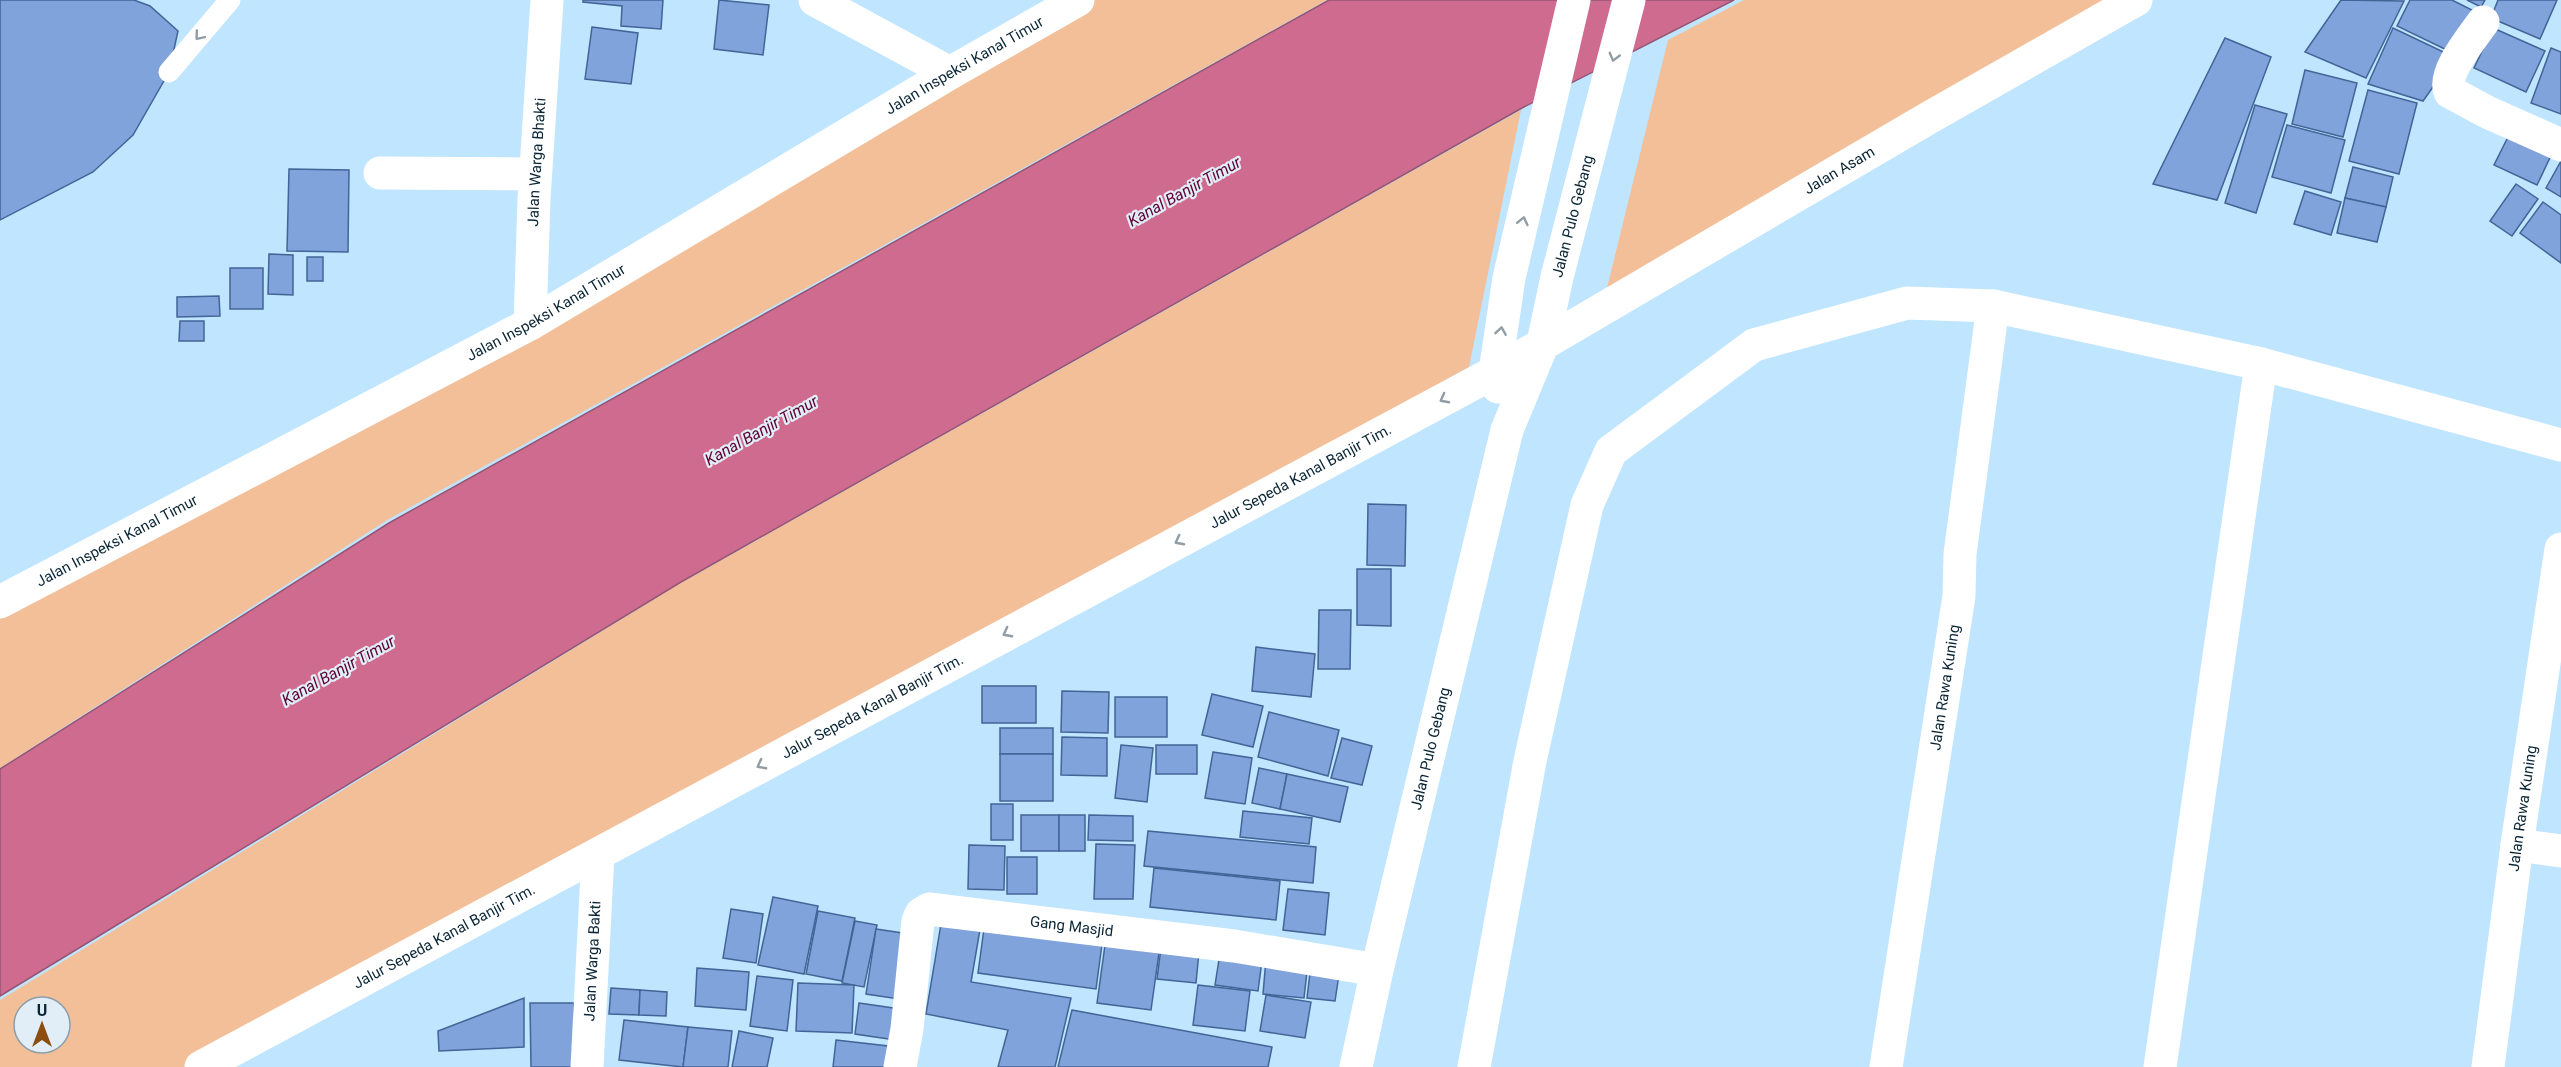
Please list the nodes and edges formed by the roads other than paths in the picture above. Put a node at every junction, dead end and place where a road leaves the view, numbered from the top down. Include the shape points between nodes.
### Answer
1 (230, 0) edge
2 (547, 0) edge
3 (815, 0) edge
4 (1078, 0) edge
5 (1574, 0) edge
6 (1629, 0) edge
7 (2136, 0) edge
8 (2483, 22) dead end
9 (169, 72) dead end
10 (950, 74) junction
11 (2561, 144) edge
12 (380, 173) dead end
13 (535, 174) junction
14 (1993, 306) junction
15 (530, 324) junction
16 (1543, 343) junction
17 (2261, 364) junction
18 (1495, 372) junction
19 (1507, 430) junction
20 (2561, 444) edge
21 (2561, 549) edge
22 (0, 602) edge
23 (2517, 845) junction
24 (2561, 851) edge
25 (598, 854) junction
26 (1377, 970) junction
27 (201, 1067) edge
28 (587, 1067) edge
29 (900, 1067) edge
30 (1356, 1067) edge
31 (1474, 1067) edge
32 (1886, 1067) edge
33 (2160, 1067) edge
34 (2488, 1067) edge

1 -> 9 lane
2 - 13 street, Jalan Warga Bhakti
3 - 10 street
4 - 10 street, Jalan Inspeksi Kanal Timur
18 -> 5 street, Jalan Pulo Gebang via 1509,278
6 -> 16 street, Jalan Pulo Gebang
7 - 16 street, Jalan Asam
8 - 11 street via 2454,66 2450,92
10 - 15 street, Jalan Inspeksi Kanal Timur
12 - 13 street
13 - 15 street, Jalan Warga Bhakti
14 - 17 street
14 - 31 street via 1907,303 1754,345 1611,451 1587,505 1532,750
14 - 32 street, Jalan Rawa Kuning via 1959,554 1959,596
15 - 22 street, Jalan Inspeksi Kanal Timur
16 - 18 street, Jalur Sepeda Kanal Banjir Tim.
16 - 19 street, Jalan Pulo Gebang
17 - 20 street
17 - 33 street
18 - 19 street, Jalan Pulo Gebang
18 -> 25 street, Jalur Sepeda Kanal Banjir Tim.
19 - 26 street, Jalan Pulo Gebang
21 - 23 street, Jalan Rawa Kuning
23 - 24 street
23 - 34 street, Jalan Rawa Kuning
25 - 27 street, Jalur Sepeda Kanal Banjir Tim.
25 - 28 street, Jalan Warga Bakti
26 - 29 street, Gang Masjid via 1234,946 929,909 918,921
26 - 30 street, Jalan Pulo Gebang

